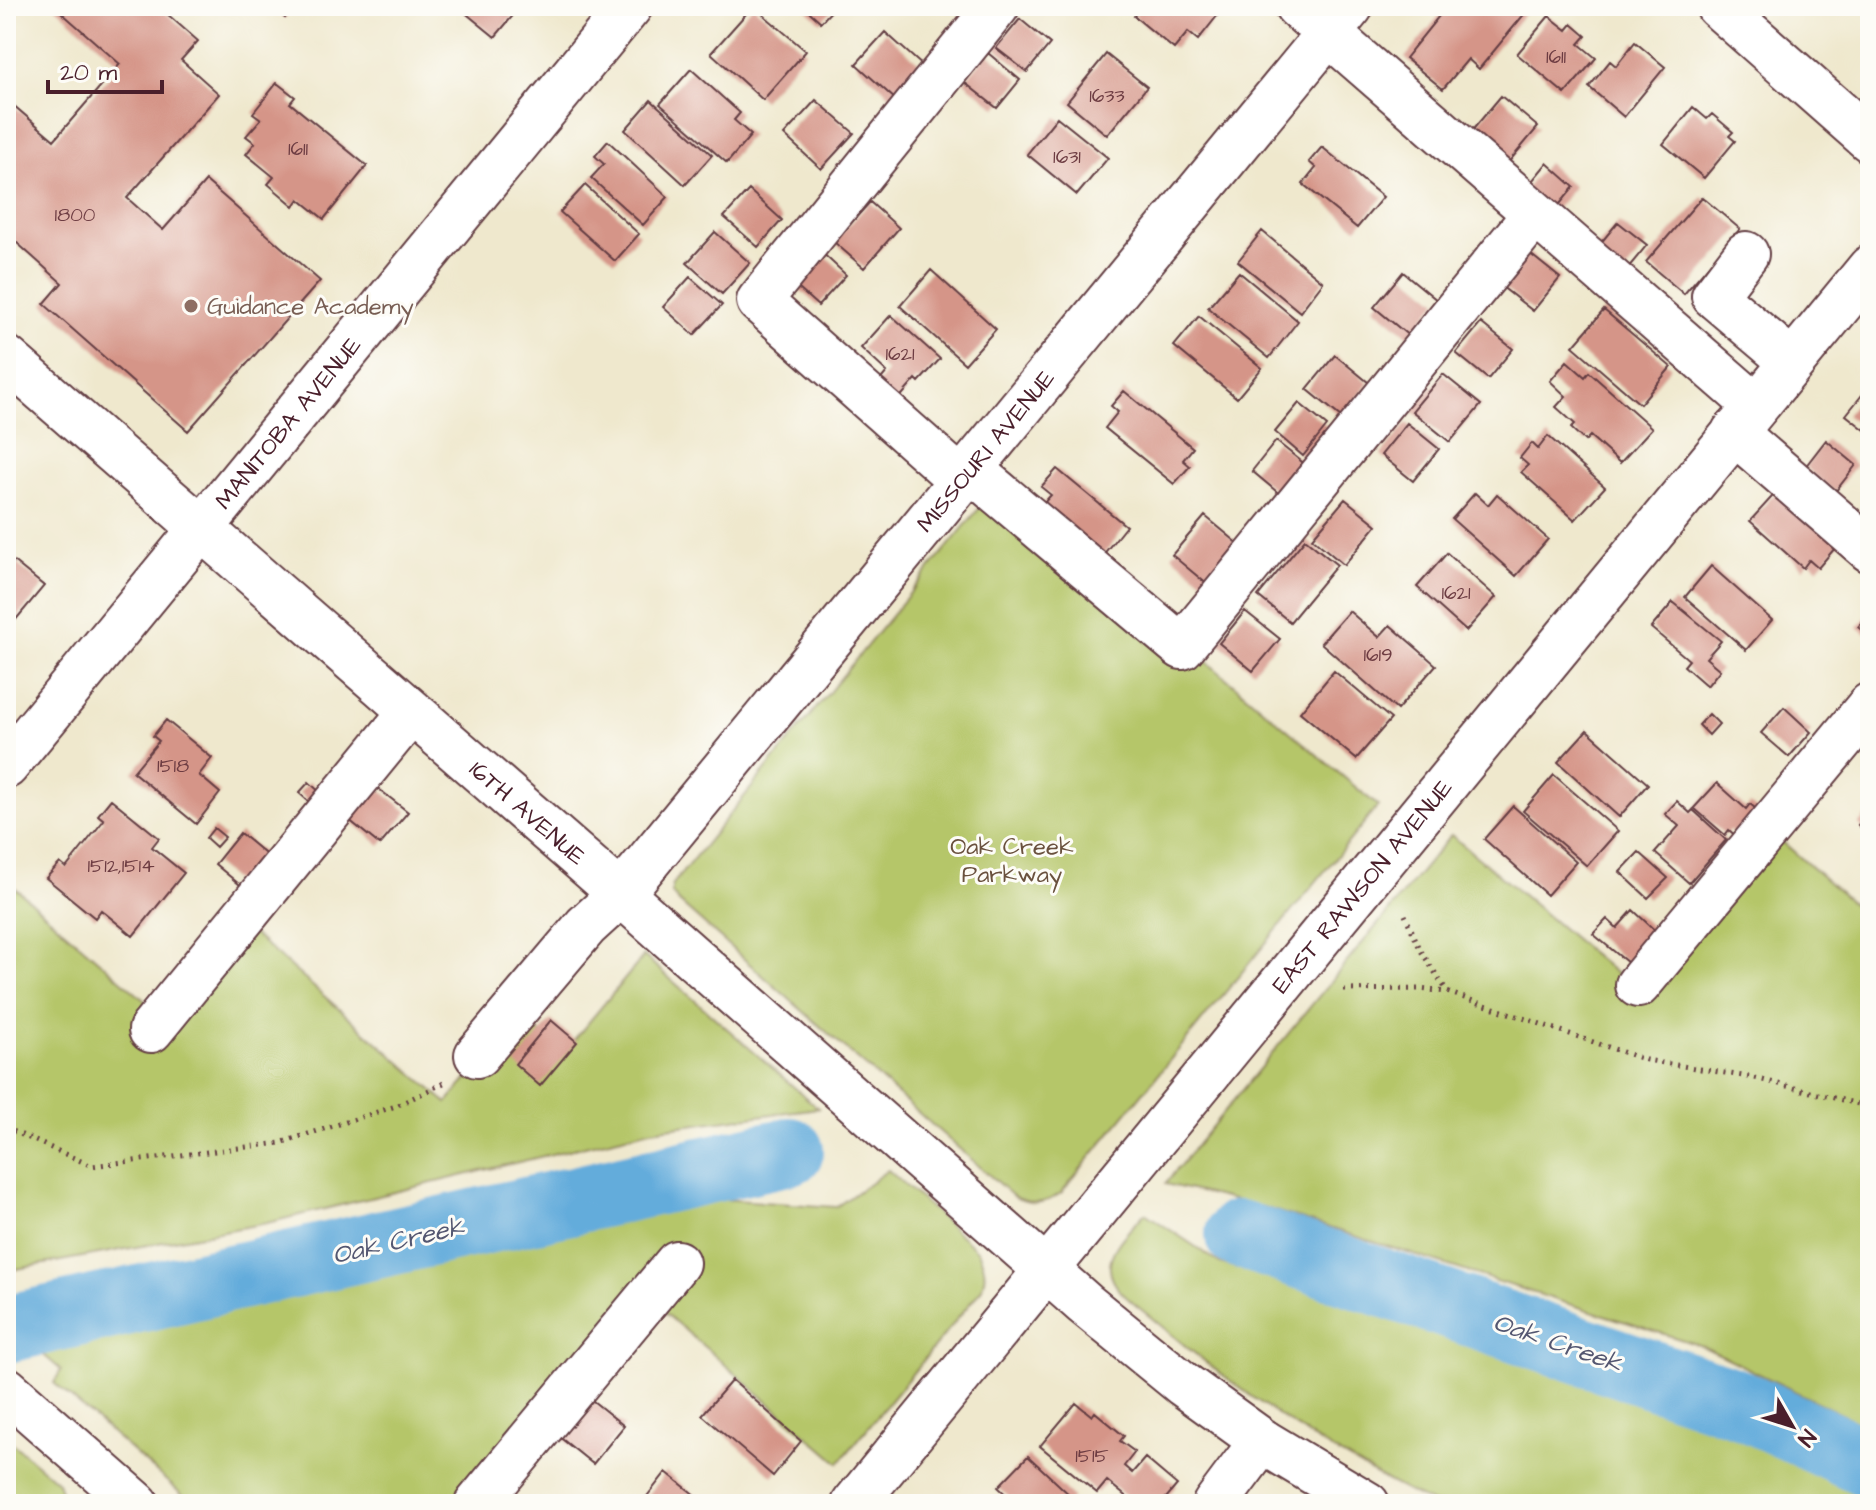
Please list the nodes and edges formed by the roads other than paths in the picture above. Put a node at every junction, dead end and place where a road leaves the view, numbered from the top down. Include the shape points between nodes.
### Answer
1 (630, 6) edge
2 (997, 6) edge
3 (1718, 6) edge
4 (1325, 15) edge
5 (1870, 140) edge
6 (1535, 214) junction
7 (1746, 254) dead end
8 (1870, 268) edge
9 (6, 358) edge
10 (1792, 362) junction
11 (1745, 419) junction
12 (966, 474) junction
13 (201, 528) junction
14 (1870, 550) edge
15 (1870, 705) edge
16 (411, 712) junction
17 (6, 766) edge
18 (621, 894) junction
19 (1638, 985) dead end
20 (151, 1030) dead end
21 (477, 1055) road end
22 (677, 1263) dead end
23 (1046, 1270) junction
24 (6, 1389) edge
25 (1262, 1441) junction
26 (127, 1501) edge
27 (477, 1504) edge
28 (854, 1504) edge
29 (1215, 1504) edge
30 (1367, 1504) edge

1 - 13 street, MANITOBA AVENUE
2 - 12 street via 759,301
3 - 5 street
4 - 6 street
4 - 12 street, MISSOURI AVENUE
6 - 11 street
6 - 12 street via 1182,647
7 - 10 street via 1714,296
8 - 10 street, EAST RAWSON AVENUE
9 - 13 street, 16TH AVENUE
10 - 11 street, EAST RAWSON AVENUE
11 - 14 street
11 - 23 street, EAST RAWSON AVENUE
12 - 18 street, MISSOURI AVENUE
13 - 16 street, 16TH AVENUE
13 - 17 street, MANITOBA AVENUE
15 - 19 street
16 - 18 street, 16TH AVENUE
16 - 20 street
18 - 21 street, MISSOURI AVENUE via 586,926
18 - 23 street, 16TH AVENUE
22 - 27 street
23 - 25 street via 1183,1384
23 - 28 street, EAST RAWSON AVENUE
24 - 26 street
25 - 29 street
25 - 30 street

